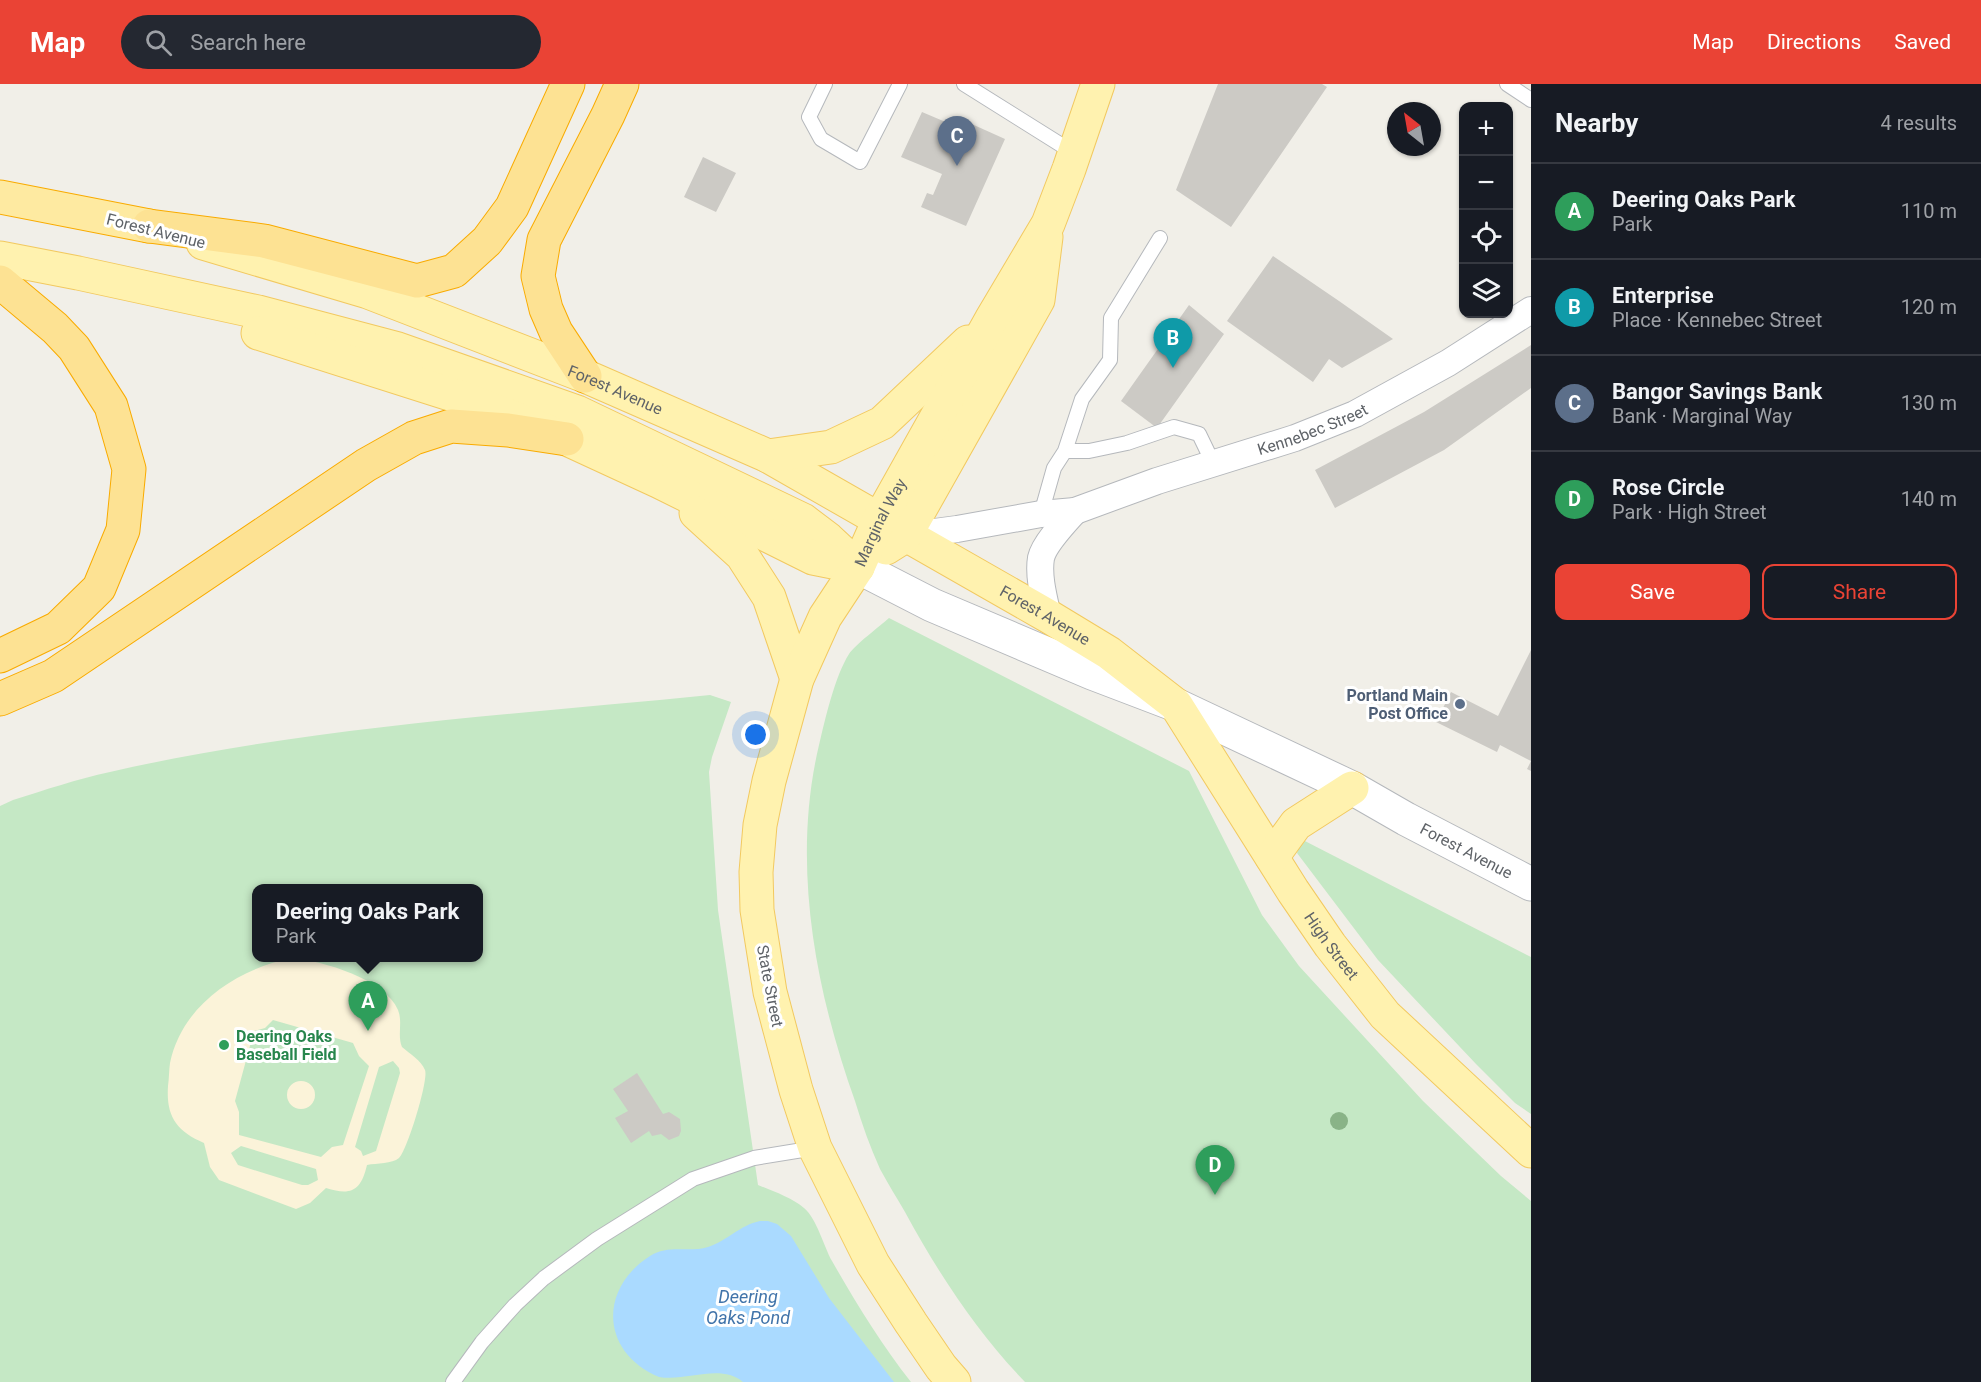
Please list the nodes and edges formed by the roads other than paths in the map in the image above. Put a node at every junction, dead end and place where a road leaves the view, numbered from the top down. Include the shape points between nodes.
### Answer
1 (568, 84) edge
2 (622, 84) edge
3 (825, 84) edge
4 (900, 84) edge
5 (964, 84) edge
6 (1098, 84) edge
7 (1507, 84) edge
8 (1531, 100) edge
9 (1074, 153) junction
10 (0, 197) edge
11 (1048, 224) junction
12 (149, 226) junction
13 (1160, 238) dead end
14 (0, 258) edge
15 (78, 273) junction
16 (0, 282) edge
17 (1531, 310) edge
18 (991, 320) junction
19 (585, 376) junction
20 (567, 439) junction
21 (1065, 451) junction
22 (768, 456) junction
23 (1213, 463) junction
24 (658, 481) junction
25 (1075, 511) junction
26 (1041, 514) junction
27 (892, 528) junction
28 (858, 567) junction
29 (1048, 616) junction
30 (0, 656) edge
31 (797, 679) junction
32 (0, 699) edge
33 (1176, 705) junction
34 (1352, 788) junction
35 (1272, 857) junction
36 (1531, 884) edge
37 (815, 1148) junction
38 (1531, 1151) edge
39 (453, 1382) edge
40 (954, 1382) edge

1 - 12 highway via 512,207 487,241 454,271 417,281 264,241
2 - 19 highway via 544,240 538,276 556,332
3 - 4 lane via 809,117 821,139 860,162
5 - 9 lane
6 - 9 main road, Marginal Way
7 - 8 lane
9 - 11 main road, Marginal Way
10 - 12 highway, Forest Avenue
11 - 18 main road, Marginal Way
11 - 27 main road, Marginal Way via 1038,300
12 - 19 main road, Forest Avenue via 368,292
13 - 21 lane via 1111,318 1110,360 1082,399
14 - 15 main road, Forest Avenue
15 - 20 main road via 472,401
15 - 28 main road, Forest Avenue via 258,312 399,349 577,412 803,520
16 - 30 highway via 74,348 111,406 129,469 123,530 99,588 58,628
17 - 23 street, Kennebec Street via 1448,363 1355,414 1295,438
18 - 22 main road via 882,423 831,447
18 - 27 main road, Marginal Way
19 - 22 main road, Forest Avenue
20 - 24 main road
20 - 32 highway via 451,426 414,438 366,465 53,676
21 - 23 lane via 1089,452 1174,427 1199,434
21 - 26 lane via 1054,468
22 - 27 main road, Forest Avenue
23 - 25 street, Kennebec Street
24 - 28 main road via 813,558
24 - 31 main road via 742,555 769,597
25 - 26 street, Kennebec Street
25 - 29 street, Kennebec Street via 1041,556 1041,582
26 - 27 street, Kennebec Street via 957,530
27 - 28 main road, Marginal Way
27 - 29 main road, Forest Avenue
28 - 31 main road, State Street via 825,617
28 - 33 street, Forest Avenue via 932,605 1092,674
29 - 33 main road, Forest Avenue via 1108,653
31 - 37 main road, State Street via 760,825 757,909 777,1027
33 - 34 street, Forest Avenue
33 - 35 main road, High Street
34 - 35 main road via 1296,824
34 - 36 street, Forest Avenue
35 - 38 main road, High Street via 1329,945 1385,1015
37 - 39 lane via 754,1158 693,1179 613,1228 567,1260 515,1305
37 - 40 main road, State Street via 873,1264

